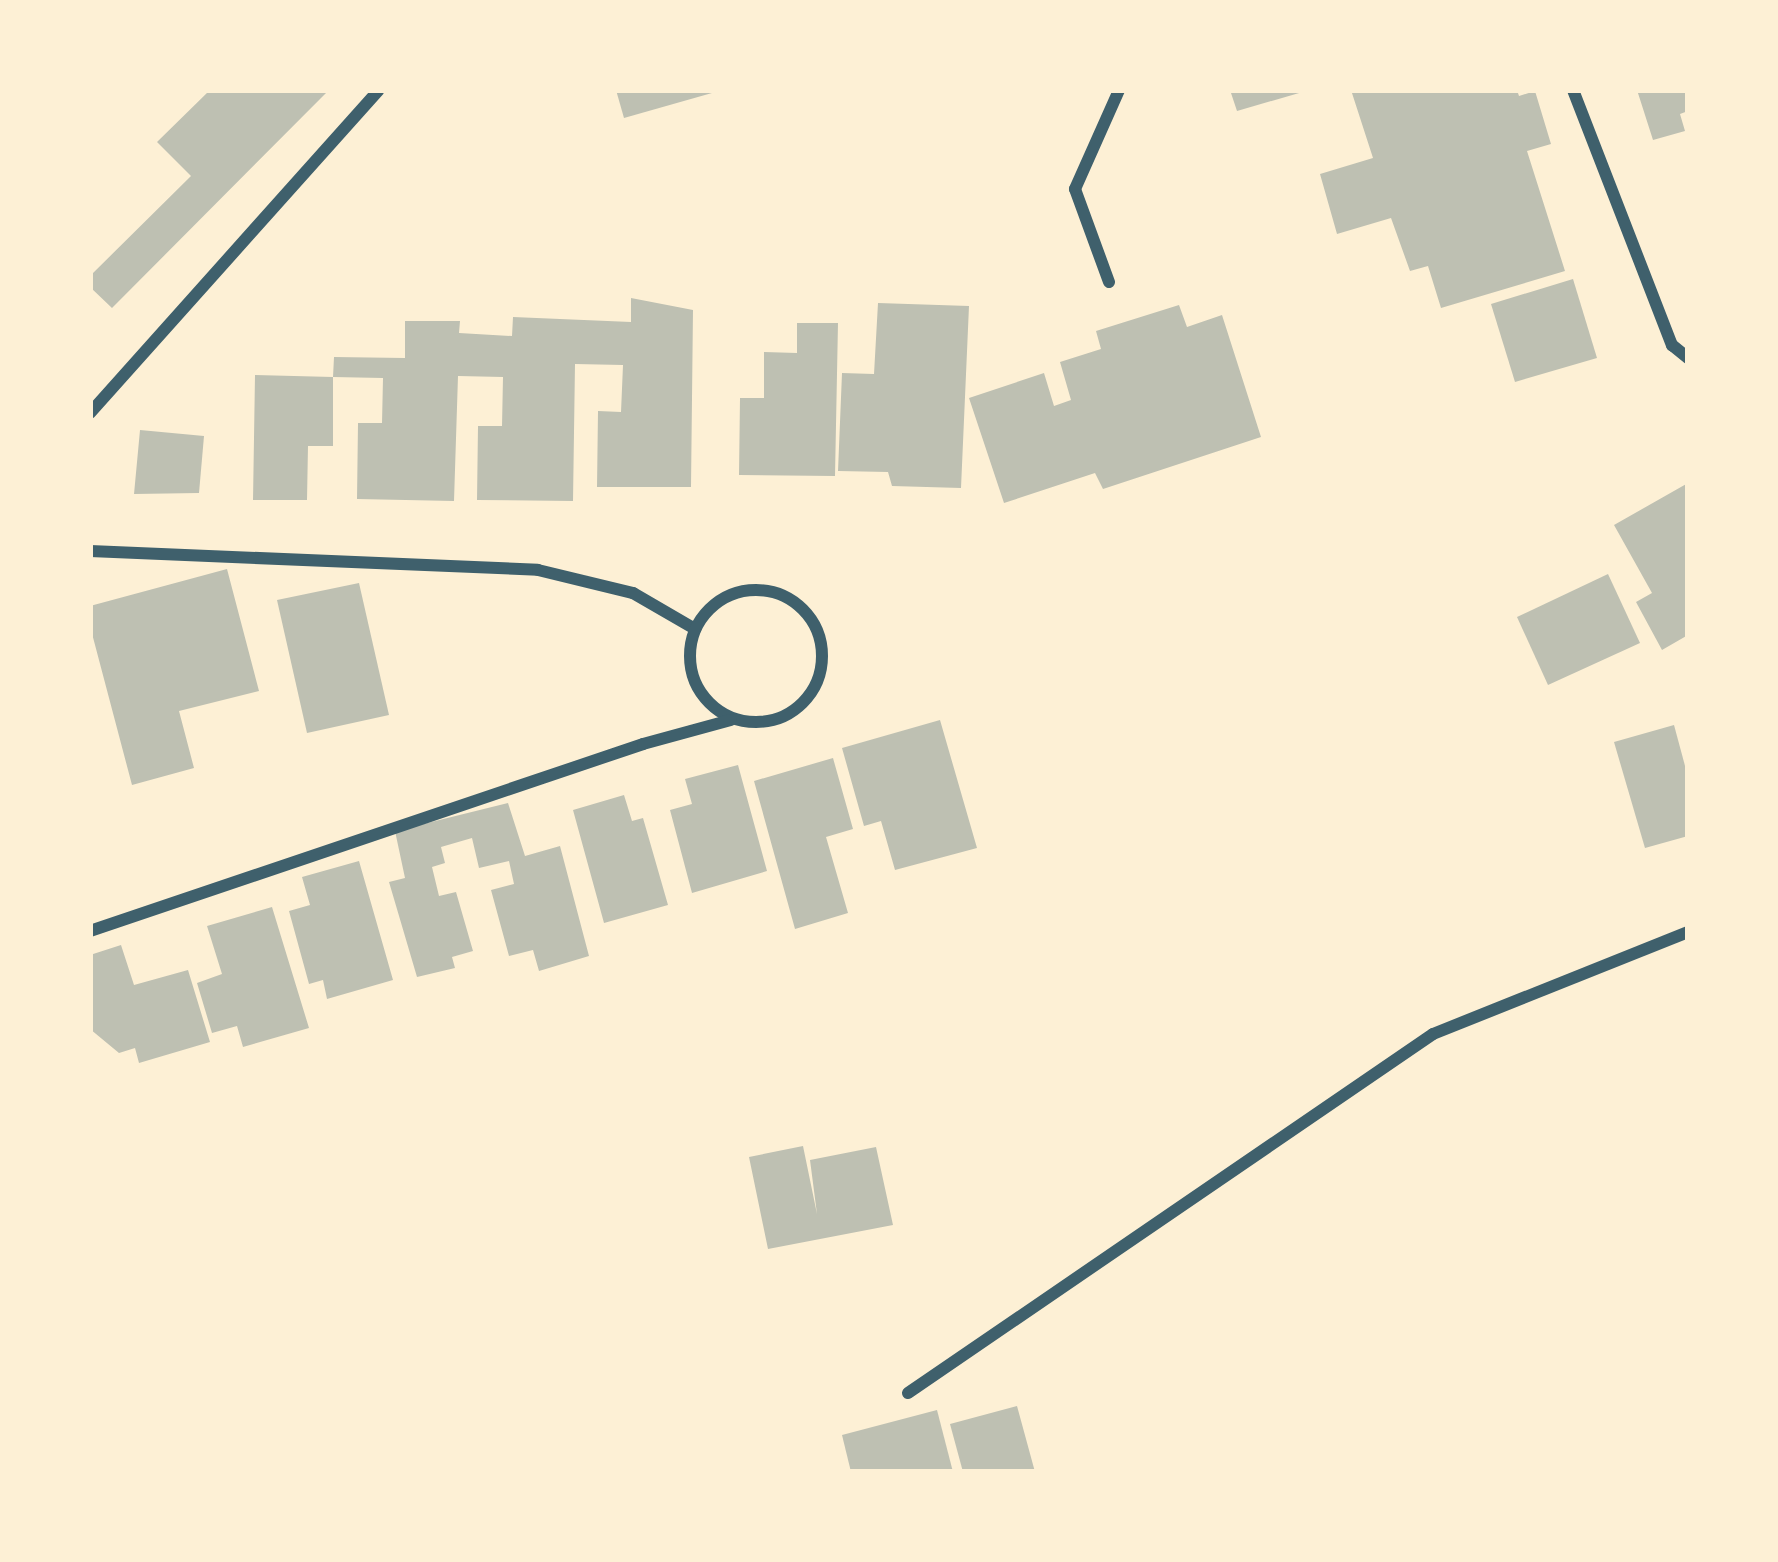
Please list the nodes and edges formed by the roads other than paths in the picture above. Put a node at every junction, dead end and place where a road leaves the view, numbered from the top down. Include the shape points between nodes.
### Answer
1 (379, 90) edge
2 (1119, 90) edge
3 (1573, 90) edge
4 (1109, 282) dead end
5 (1688, 358) edge
6 (90, 413) edge
7 (90, 551) edge
8 (695, 629) junction
9 (731, 720) junction
10 (90, 931) edge
11 (1688, 932) edge
12 (908, 1393) dead end

1 - 6 street
2 - 4 street via 1075,189
3 - 5 street via 1672,345
7 - 8 street via 538,570 633,592
8 - 9 street via 688,655 694,681
8 - 9 street via 709,608 752,590 780,592 818,631 823,657 802,704 754,723
9 - 10 street
11 - 12 street via 1433,1034

